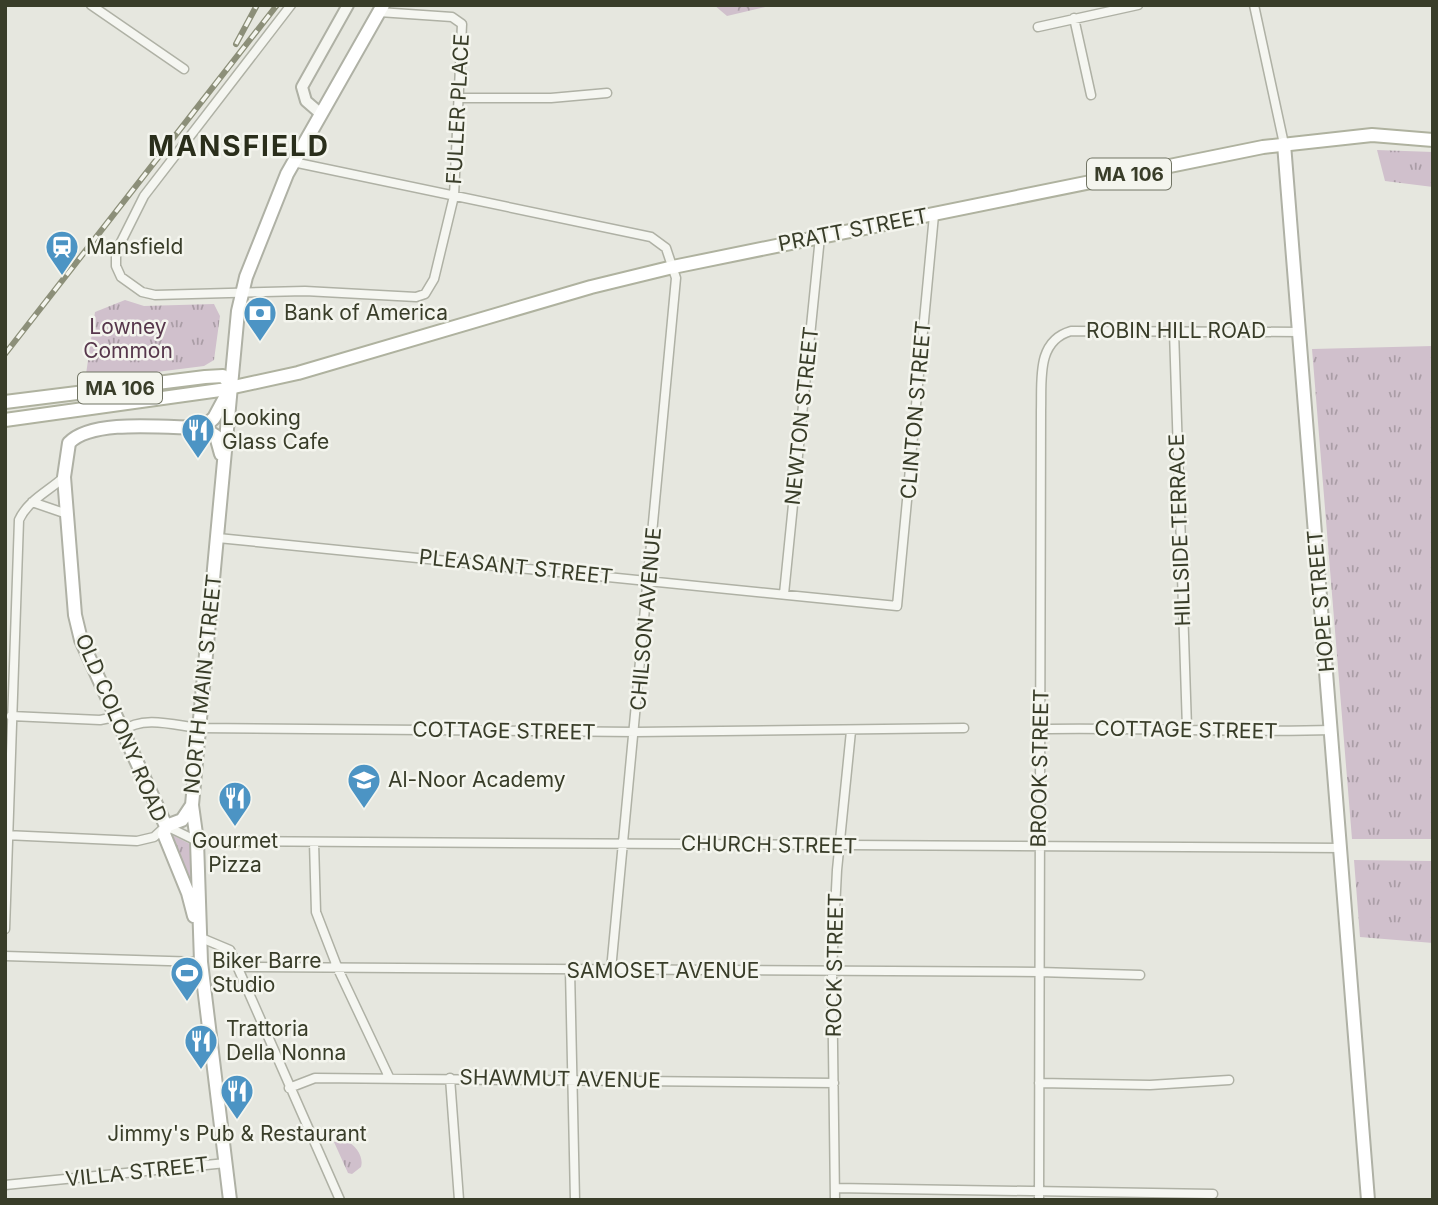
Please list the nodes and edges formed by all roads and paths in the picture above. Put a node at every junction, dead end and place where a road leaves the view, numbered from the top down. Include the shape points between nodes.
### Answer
1 (91, 5) edge
2 (291, 5) edge
3 (348, 5) edge
4 (1138, 5) edge
5 (1254, 5) edge
6 (381, 9) edge
7 (1074, 18) junction
8 (1038, 27) dead end
9 (184, 69) dead end
10 (607, 93) dead end
11 (1091, 95) dead end
12 (460, 97) junction
13 (321, 114) junction
14 (1433, 140) edge
15 (1284, 144) junction
16 (293, 162) junction
17 (454, 196) junction
18 (934, 215) junction
19 (820, 237) junction
20 (673, 267) junction
21 (241, 292) junction
22 (1174, 331) junction
23 (1300, 332) junction
24 (1054, 339) joint
25 (231, 385) junction
26 (5, 402) edge
27 (5, 420) edge
28 (203, 428) junction
29 (224, 465) junction
30 (64, 477) junction
31 (32, 502) junction
32 (67, 514) junction
33 (218, 538) junction
34 (649, 581) junction
35 (784, 594) junction
36 (897, 606) joint
37 (11, 716) junction
38 (115, 717) junction
39 (198, 728) junction
40 (964, 728) dead end
41 (1187, 728) junction
42 (1040, 729) junction
43 (1332, 730) junction
44 (122, 731) junction
45 (851, 731) junction
46 (636, 732) junction
47 (192, 805) junction
48 (166, 826) junction
49 (6, 835) edge
50 (197, 841) junction
51 (314, 842) junction
52 (624, 843) junction
53 (841, 845) junction
54 (1039, 848) junction
55 (1341, 848) junction
56 (5, 929) edge
57 (199, 937) junction
58 (5, 956) edge
59 (201, 962) junction
60 (237, 967) junction
61 (338, 969) junction
62 (570, 970) junction
63 (611, 970) junction
64 (832, 970) junction
65 (1039, 972) junction
66 (1140, 975) dead end
67 (389, 1077) junction
68 (450, 1078) junction
69 (571, 1080) junction
70 (1229, 1080) dead end
71 (834, 1083) junction
72 (1039, 1083) junction
73 (289, 1088) junction
74 (226, 1163) junction
75 (5, 1185) edge
76 (835, 1188) junction
77 (1213, 1195) dead end
78 (1039, 1197) edge
79 (230, 1200) edge
80 (340, 1200) edge
81 (459, 1200) edge
82 (575, 1200) edge
83 (835, 1200) edge
84 (1368, 1200) edge

1 - 9 street
2 - 21 street via 144,196 116,252 121,276 142,292
3 - 13 street via 302,87 306,101
4 - 7 street
5 - 15 street, HOPE STREET
6 - 12 street, FULLER PLACE via 460,20
6 - 13 main road, NORTH MAIN STREET
7 - 8 street
7 - 11 street
10 - 12 street
12 - 17 street, FULLER PLACE
13 - 16 main road, NORTH MAIN STREET
14 - 15 main road, PRATT STREET / MA 106 via 1372,135
15 - 18 main road, PRATT STREET / MA 106
15 - 23 main road, HOPE STREET
16 - 17 street
16 - 21 main road, NORTH MAIN STREET
17 - 20 street via 657,239
17 - 21 street, FULLER PLACE via 434,279 425,295
18 - 19 main road, PRATT STREET / MA 106
18 - 36 street, CLINTON STREET
19 - 20 main road, PRATT STREET / MA 106
19 - 35 street, NEWTON STREET
20 - 25 main road, MA 106 via 591,286 298,373
20 - 34 street, CHILSON AVENUE via 676,278
21 - 25 main road, NORTH MAIN STREET
22 - 23 street, ROBIN HILL ROAD
22 - 24 street, ROBIN HILL ROAD via 1071,331
22 - 41 street, HILLSIDE TERRACE
23 - 43 main road, HOPE STREET
24 - 42 street, BROOK STREET via 1046,348 1041,398
25 - 26 main road, MA 106 via 223,376 205,377
25 - 27 main road, MA 106
25 - 28 main road via 214,418
25 - 29 main road, NORTH MAIN STREET
28 - 29 main road via 219,441
28 - 30 main road, OLD COLONY ROAD via 129,427 85,432 66,449
29 - 33 main road, NORTH MAIN STREET
30 - 31 street
30 - 32 main road, OLD COLONY ROAD
31 - 32 street
31 - 37 street via 19,520
32 - 38 main road, OLD COLONY ROAD via 75,615 81,640
33 - 34 street, PLEASANT STREET
33 - 39 main road, NORTH MAIN STREET
34 - 35 street, PLEASANT STREET
34 - 46 street, CHILSON AVENUE
35 - 36 street, PLEASANT STREET
37 - 38 street
37 - 49 street
38 - 44 main road, OLD COLONY ROAD
39 - 44 street, COTTAGE STREET via 143,722
39 - 46 street, COTTAGE STREET
39 - 47 main road, NORTH MAIN STREET
40 - 45 street, COTTAGE STREET
41 - 42 street, COTTAGE STREET
41 - 43 street, COTTAGE STREET
42 - 54 street, BROOK STREET
43 - 55 main road, HOPE STREET
44 - 48 main road, OLD COLONY ROAD
45 - 46 street, COTTAGE STREET
45 - 53 street, ROCK STREET
46 - 52 street, CHILSON AVENUE
47 - 48 main road via 182,820
47 - 50 main road, NORTH MAIN STREET
48 - 49 street via 153,837 137,841
48 - 50 street
48 - 57 main road, OLD COLONY ROAD via 164,834 188,892
49 - 56 street
50 - 51 street, CHURCH STREET
50 - 57 main road, NORTH MAIN STREET
51 - 52 street, CHURCH STREET
51 - 61 street via 316,912
52 - 53 street, CHURCH STREET
52 - 63 street, CHILSON AVENUE
53 - 54 street, CHURCH STREET
53 - 64 street, ROCK STREET
54 - 55 street, CHURCH STREET
54 - 65 street, BROOK STREET
55 - 84 main road, HOPE STREET
57 - 59 main road, NORTH MAIN STREET
57 - 60 street via 230,950
58 - 59 street
59 - 74 main road, NORTH MAIN STREET
60 - 61 street, SAMOSET AVENUE
60 - 73 street
61 - 62 street, SAMOSET AVENUE
61 - 67 street
62 - 63 street, SAMOSET AVENUE
62 - 69 street
63 - 64 street, SAMOSET AVENUE
64 - 65 street, SAMOSET AVENUE
64 - 71 street, ROCK STREET
65 - 66 street, SAMOSET AVENUE
65 - 72 street, BROOK STREET
67 - 68 street, SHAWMUT AVENUE
67 - 73 street, SHAWMUT AVENUE via 315,1078
68 - 69 street, SHAWMUT AVENUE
68 - 81 street
69 - 71 street, SHAWMUT AVENUE
69 - 82 street
70 - 72 street via 1150,1085
71 - 76 street, ROCK STREET
72 - 78 street, BROOK STREET
73 - 80 street
74 - 75 street, VILLA STREET
74 - 79 main road, NORTH MAIN STREET
76 - 78 street
76 - 83 street, ROCK STREET
77 - 78 street

